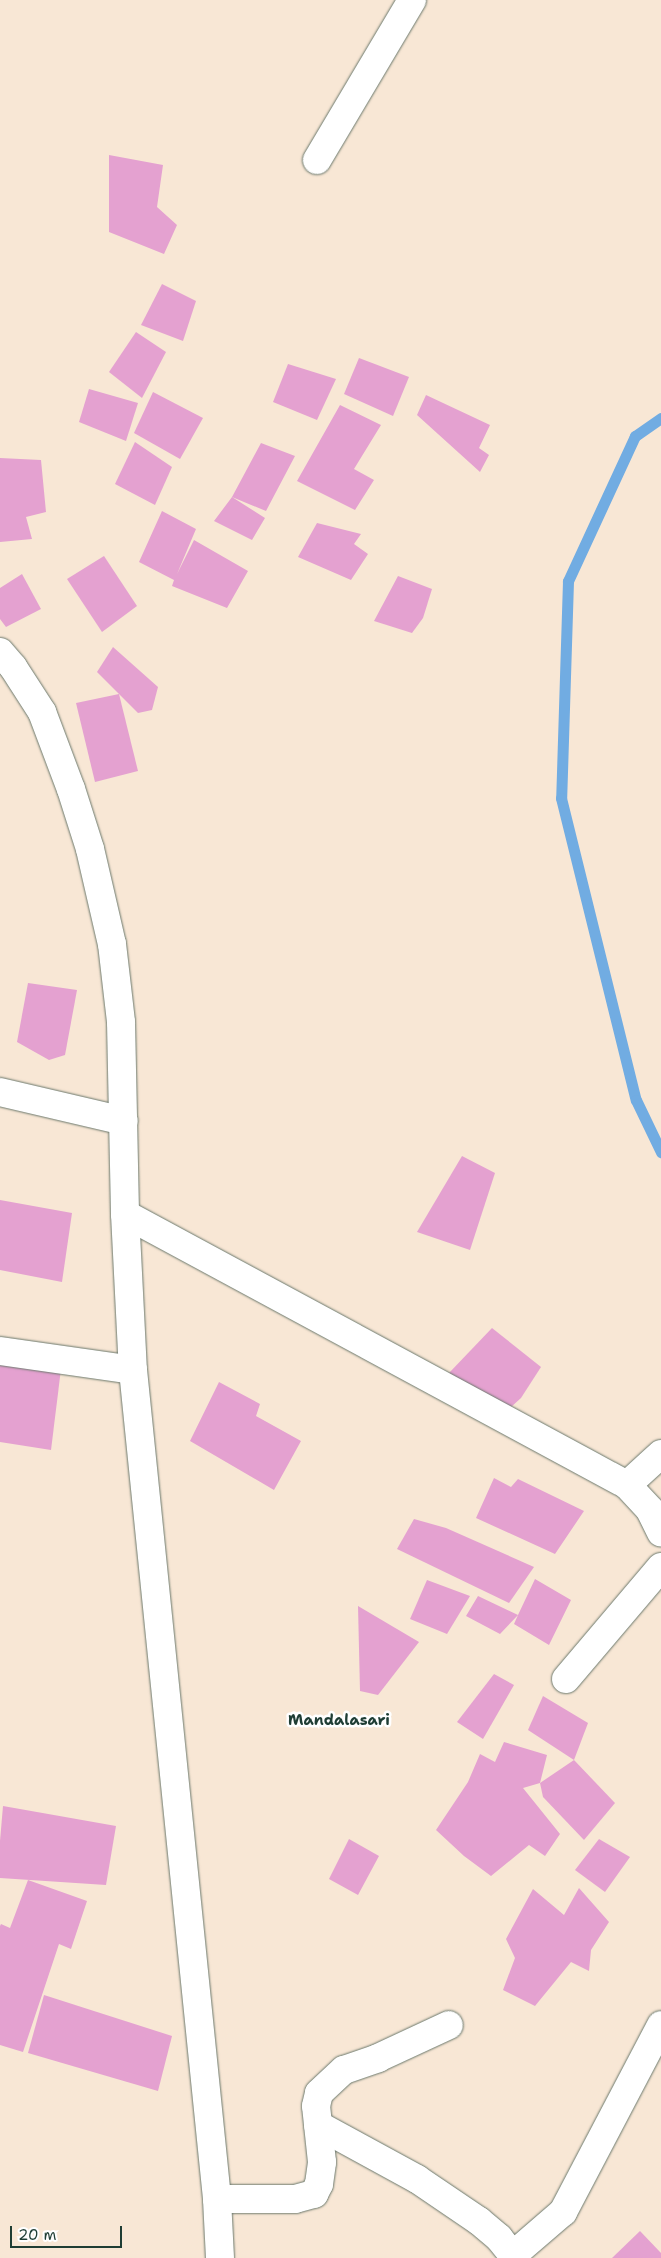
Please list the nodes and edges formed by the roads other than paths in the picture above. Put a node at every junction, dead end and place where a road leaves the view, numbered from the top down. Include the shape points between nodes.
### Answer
1 (412, 0) edge
2 (317, 160) dead end
3 (0, 652) edge
4 (0, 1092) edge
5 (124, 1120) junction
6 (125, 1214) junction
7 (0, 1351) edge
8 (133, 1370) junction
9 (661, 1454) edge
10 (627, 1485) junction
11 (661, 1533) edge
12 (661, 1567) edge
13 (566, 1679) dead end
14 (449, 2025) dead end
15 (661, 2025) edge
16 (318, 2124) junction
17 (217, 2199) junction
18 (514, 2256) edge
19 (220, 2258) edge

1 - 2 street
3 - 5 street via 42,712 90,849 112,944 122,1022
4 - 5 street
5 - 6 street
6 - 8 street
6 - 10 street
7 - 8 street
8 - 17 street
9 - 10 street
10 - 11 street via 650,1510
12 - 13 street
14 - 16 street via 344,2070 319,2093 316,2106
15 - 18 street via 563,2212
16 - 17 street via 322,2162 314,2194 295,2199
16 - 18 street via 417,2179 471,2215 499,2238
17 - 19 street

